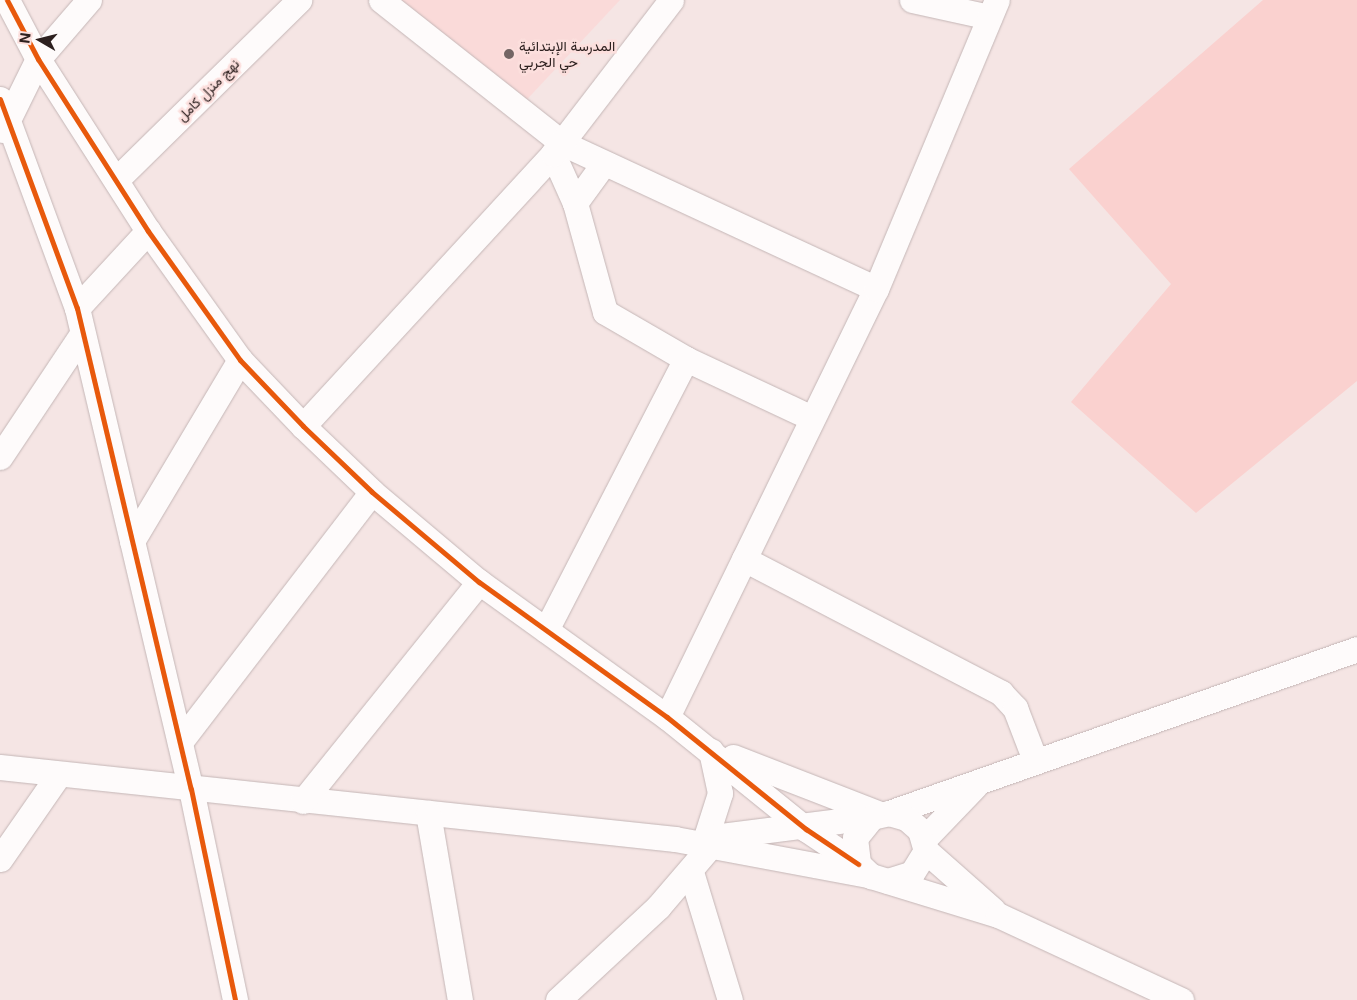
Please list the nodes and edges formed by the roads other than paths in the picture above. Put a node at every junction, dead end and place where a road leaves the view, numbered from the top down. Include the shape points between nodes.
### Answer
1 (7, 0) edge
2 (89, 0) edge
3 (299, 0) edge
4 (381, 0) edge
5 (671, 0) edge
6 (912, 0) edge
7 (993, 9) edge
8 (38, 59) junction
9 (3, 118) edge
10 (558, 148) junction
11 (604, 163) junction
12 (116, 180) junction
13 (575, 204) junction
14 (148, 231) junction
15 (876, 289) junction
16 (77, 308) junction
17 (82, 334) junction
18 (686, 359) junction
19 (240, 360) junction
20 (812, 418) junction
21 (303, 426) junction
22 (0, 457) edge
23 (372, 492) junction
24 (132, 541) junction
25 (744, 559) junction
26 (479, 582) junction
27 (546, 630) junction
28 (1357, 649) edge
29 (667, 717) junction
30 (180, 742) junction
31 (705, 747) junction
32 (1035, 760) junction
33 (0, 767) edge
34 (59, 774) junction
35 (984, 778) junction
36 (191, 789) junction
37 (303, 801) junction
38 (428, 813) junction
39 (880, 815) junction
40 (806, 829) junction
41 (713, 840) junction
42 (925, 844) junction
43 (0, 859) edge
44 (691, 872) junction
45 (873, 874) junction
46 (998, 915) junction
47 (235, 1000) edge
48 (460, 1000) edge
49 (558, 1000) edge
50 (730, 1000) edge
51 (1181, 1000) edge

1 - 8 street
2 - 8 street
3 - 12 street, نهج منزل كامل
4 - 10 street
5 - 10 street
6 - 7 street
7 - 15 street
8 - 9 street
8 - 12 street
9 - 16 street
10 - 11 street
10 - 13 street
10 - 21 street
11 - 13 street
11 - 15 street
12 - 14 street
13 - 18 street via 606,312
14 - 16 street
14 - 19 street
15 - 20 street
16 - 17 street
17 - 22 street
17 - 24 street
18 - 20 street
18 - 27 street
19 - 21 street
19 - 24 street
20 - 25 street
21 - 23 street
23 - 26 street
23 - 30 street
24 - 30 street
25 - 29 street
25 - 32 street via 1001,692 1015,708
26 - 27 street
26 - 37 street
27 - 29 street
28 - 32 street
29 - 31 street
30 - 36 street
31 - 39 street via 775,777
31 - 40 street
31 - 41 street via 720,792
32 - 35 street
33 - 34 street
34 - 36 street
34 - 43 street
35 - 39 street
35 - 42 street
36 - 37 street
36 - 47 street
37 - 38 street
38 - 41 street via 675,839
38 - 48 street
39 - 40 street
39 - 42 street via 906,818
39 - 45 street via 855,838
40 - 41 street
40 - 45 street
41 - 44 street
41 - 45 street
42 - 45 street via 912,873
42 - 46 street
44 - 49 street
44 - 50 street
45 - 46 street
46 - 51 street

